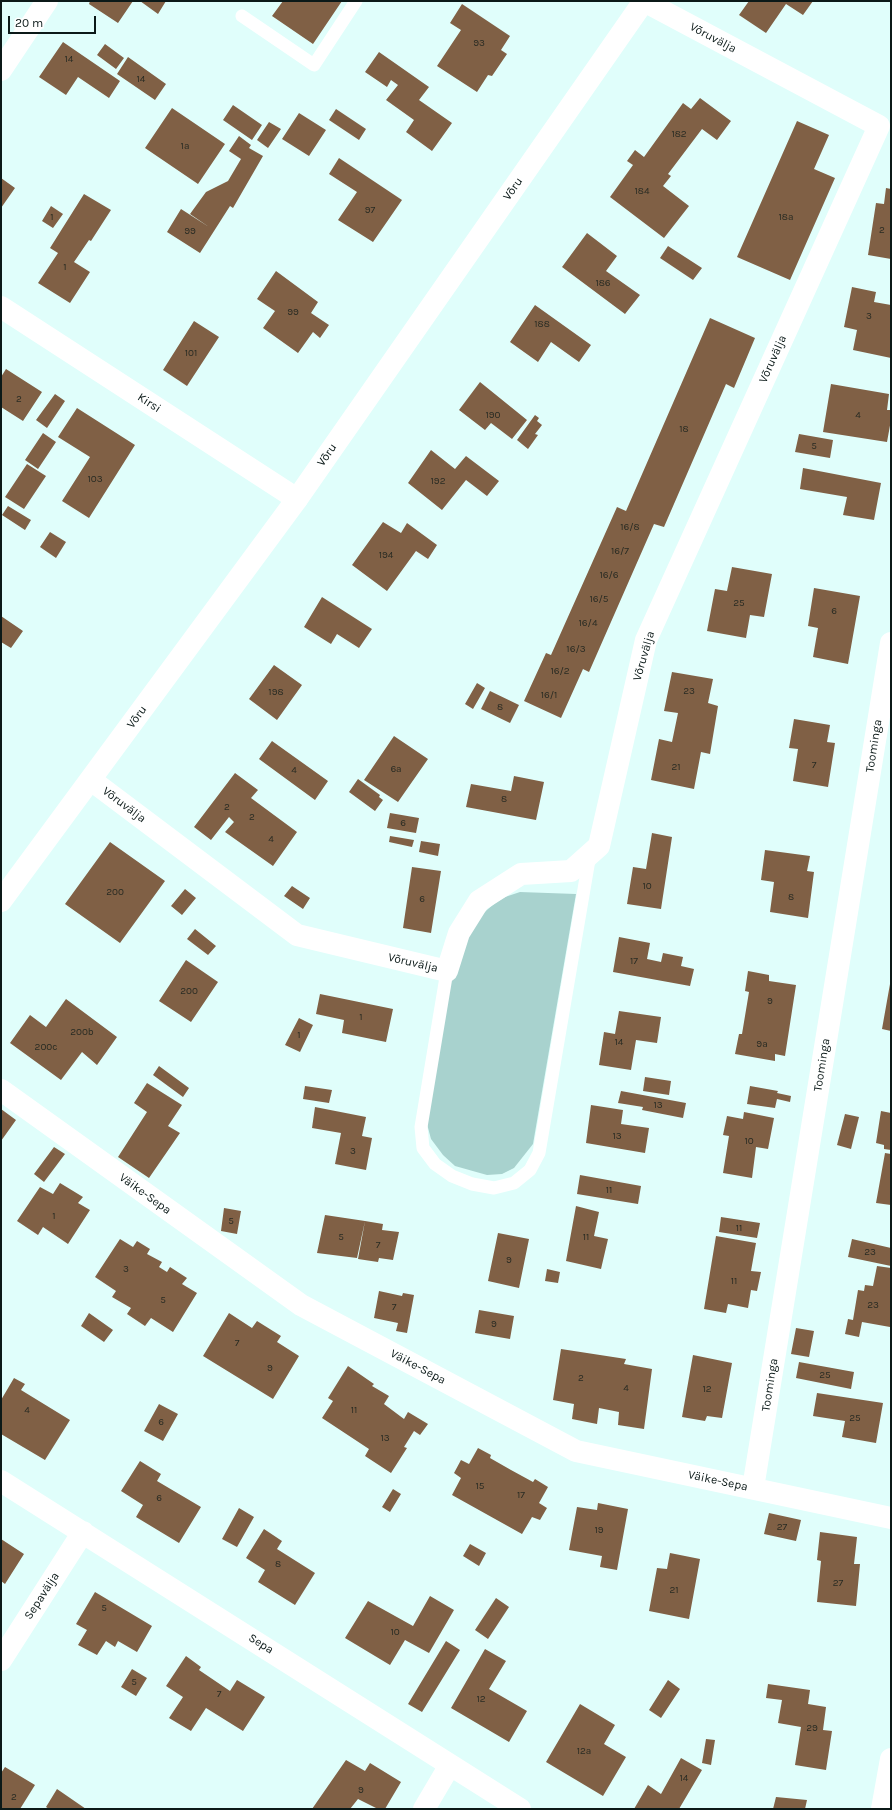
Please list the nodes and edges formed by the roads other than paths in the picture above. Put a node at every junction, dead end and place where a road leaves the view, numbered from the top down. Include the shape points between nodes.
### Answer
1 (47, 1) edge
2 (356, 1) edge
3 (644, 1) edge
4 (242, 16) dead end
5 (1, 70) edge
6 (885, 127) edge
7 (1, 307) edge
8 (296, 499) junction
9 (891, 643) edge
10 (91, 780) junction
11 (590, 853) junction
12 (1, 902) edge
13 (447, 970) junction
14 (1, 1090) edge
15 (1, 1480) edge
16 (753, 1488) junction
17 (891, 1518) edge
18 (83, 1532) junction
19 (1, 1660) edge
20 (891, 1759) edge
21 (450, 1765) junction
22 (424, 1809) edge
23 (520, 1809) edge
24 (882, 1809) edge

1 - 5 street
2 - 4 lane via 314,66
3 - 6 street, Võruvälja
3 - 8 street, Võru
6 - 11 street, Võruvälja via 646,640 599,846
7 - 8 street, Kirsi
8 - 10 street, Võru
9 - 16 street, Toominga
10 - 12 street, Võru
10 - 13 street, Võruvälja via 297,935
11 - 13 street, Võruvälja via 571,871 521,874 479,901 459,933
11 - 13 lane via 539,1153 530,1170 514,1183 494,1188 472,1184 452,1176 435,1164 423,1148 421,1127
14 - 16 street, Väike-Sepa via 301,1305 569,1448
15 - 18 street, Sepa
16 - 17 street, Väike-Sepa
18 - 19 street, Sepavälja
18 - 21 street, Sepa
20 - 24 street
21 - 22 street
21 - 23 street, Sepa

